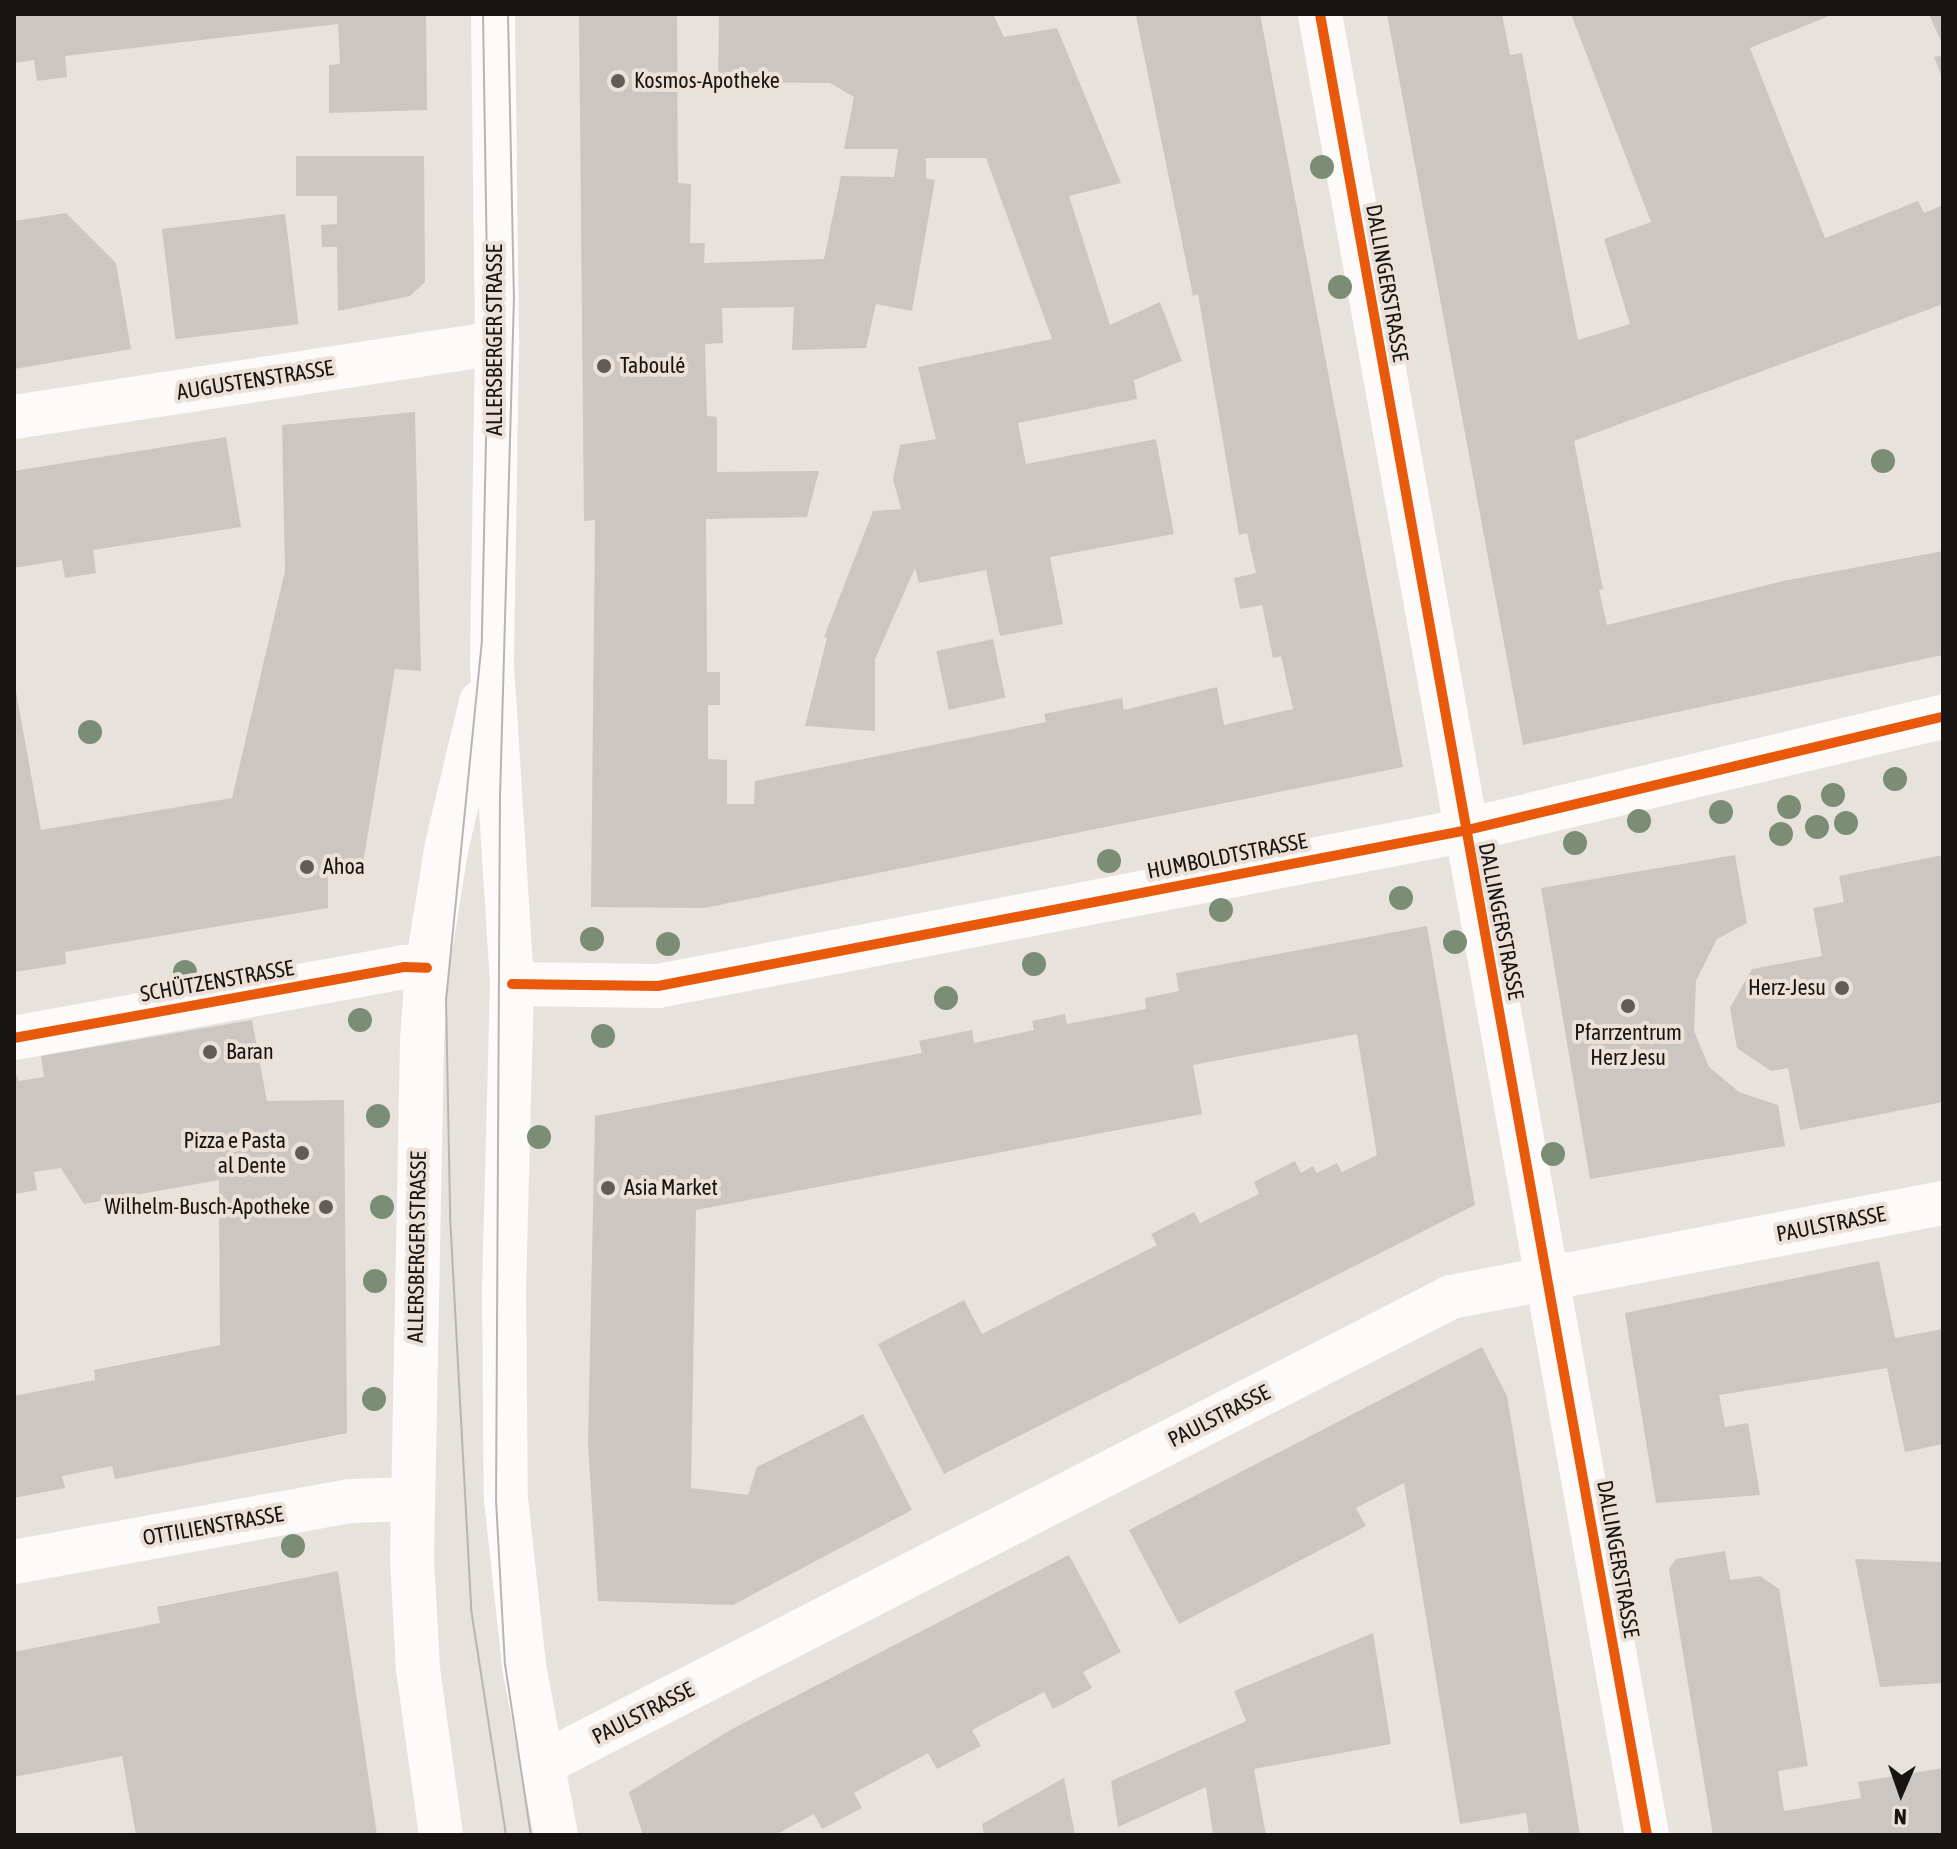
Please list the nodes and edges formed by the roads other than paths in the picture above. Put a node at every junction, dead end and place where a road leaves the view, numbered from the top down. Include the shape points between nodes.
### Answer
1 (493, 14) edge
2 (1320, 14) edge
3 (497, 343) junction
4 (14, 417) edge
5 (492, 665) junction
6 (1943, 717) edge
7 (1463, 831) junction
8 (427, 968) junction
9 (512, 984) junction
10 (14, 1038) edge
11 (1943, 1203) edge
12 (1548, 1278) junction
13 (412, 1499) junction
14 (14, 1562) edge
15 (542, 1764) junction
16 (441, 1835) edge
17 (556, 1835) edge
18 (1647, 1835) edge

1 - 3 street, ALLERSBERGER STRASSE
2 - 7 street, DALLINGERSTRASSE
3 - 4 street, AUGUSTENSTRASSE
3 - 5 street, ALLERSBERGER STRASSE
5 - 8 street, ALLERSBERGER STRASSE via 447,845
5 - 9 street, ALLERSBERGER STRASSE
6 - 7 street, HUMBOLDTSTRASSE
7 - 9 street, HUMBOLDTSTRASSE via 658,986
7 - 12 street, DALLINGERSTRASSE
8 - 10 street, SCHÜTZENSTRASSE via 404,967
8 - 13 street, ALLERSBERGER STRASSE
9 - 15 street, ALLERSBERGER STRASSE via 504,1289 506,1499 515,1603
11 - 12 street, PAULSTRASSE
12 - 15 street, PAULSTRASSE via 1451,1297
12 - 18 street, DALLINGERSTRASSE
13 - 14 street, OTTILIENSTRASSE via 350,1501
13 - 16 street, ALLERSBERGER STRASSE via 418,1670
15 - 17 street, ALLERSBERGER STRASSE

